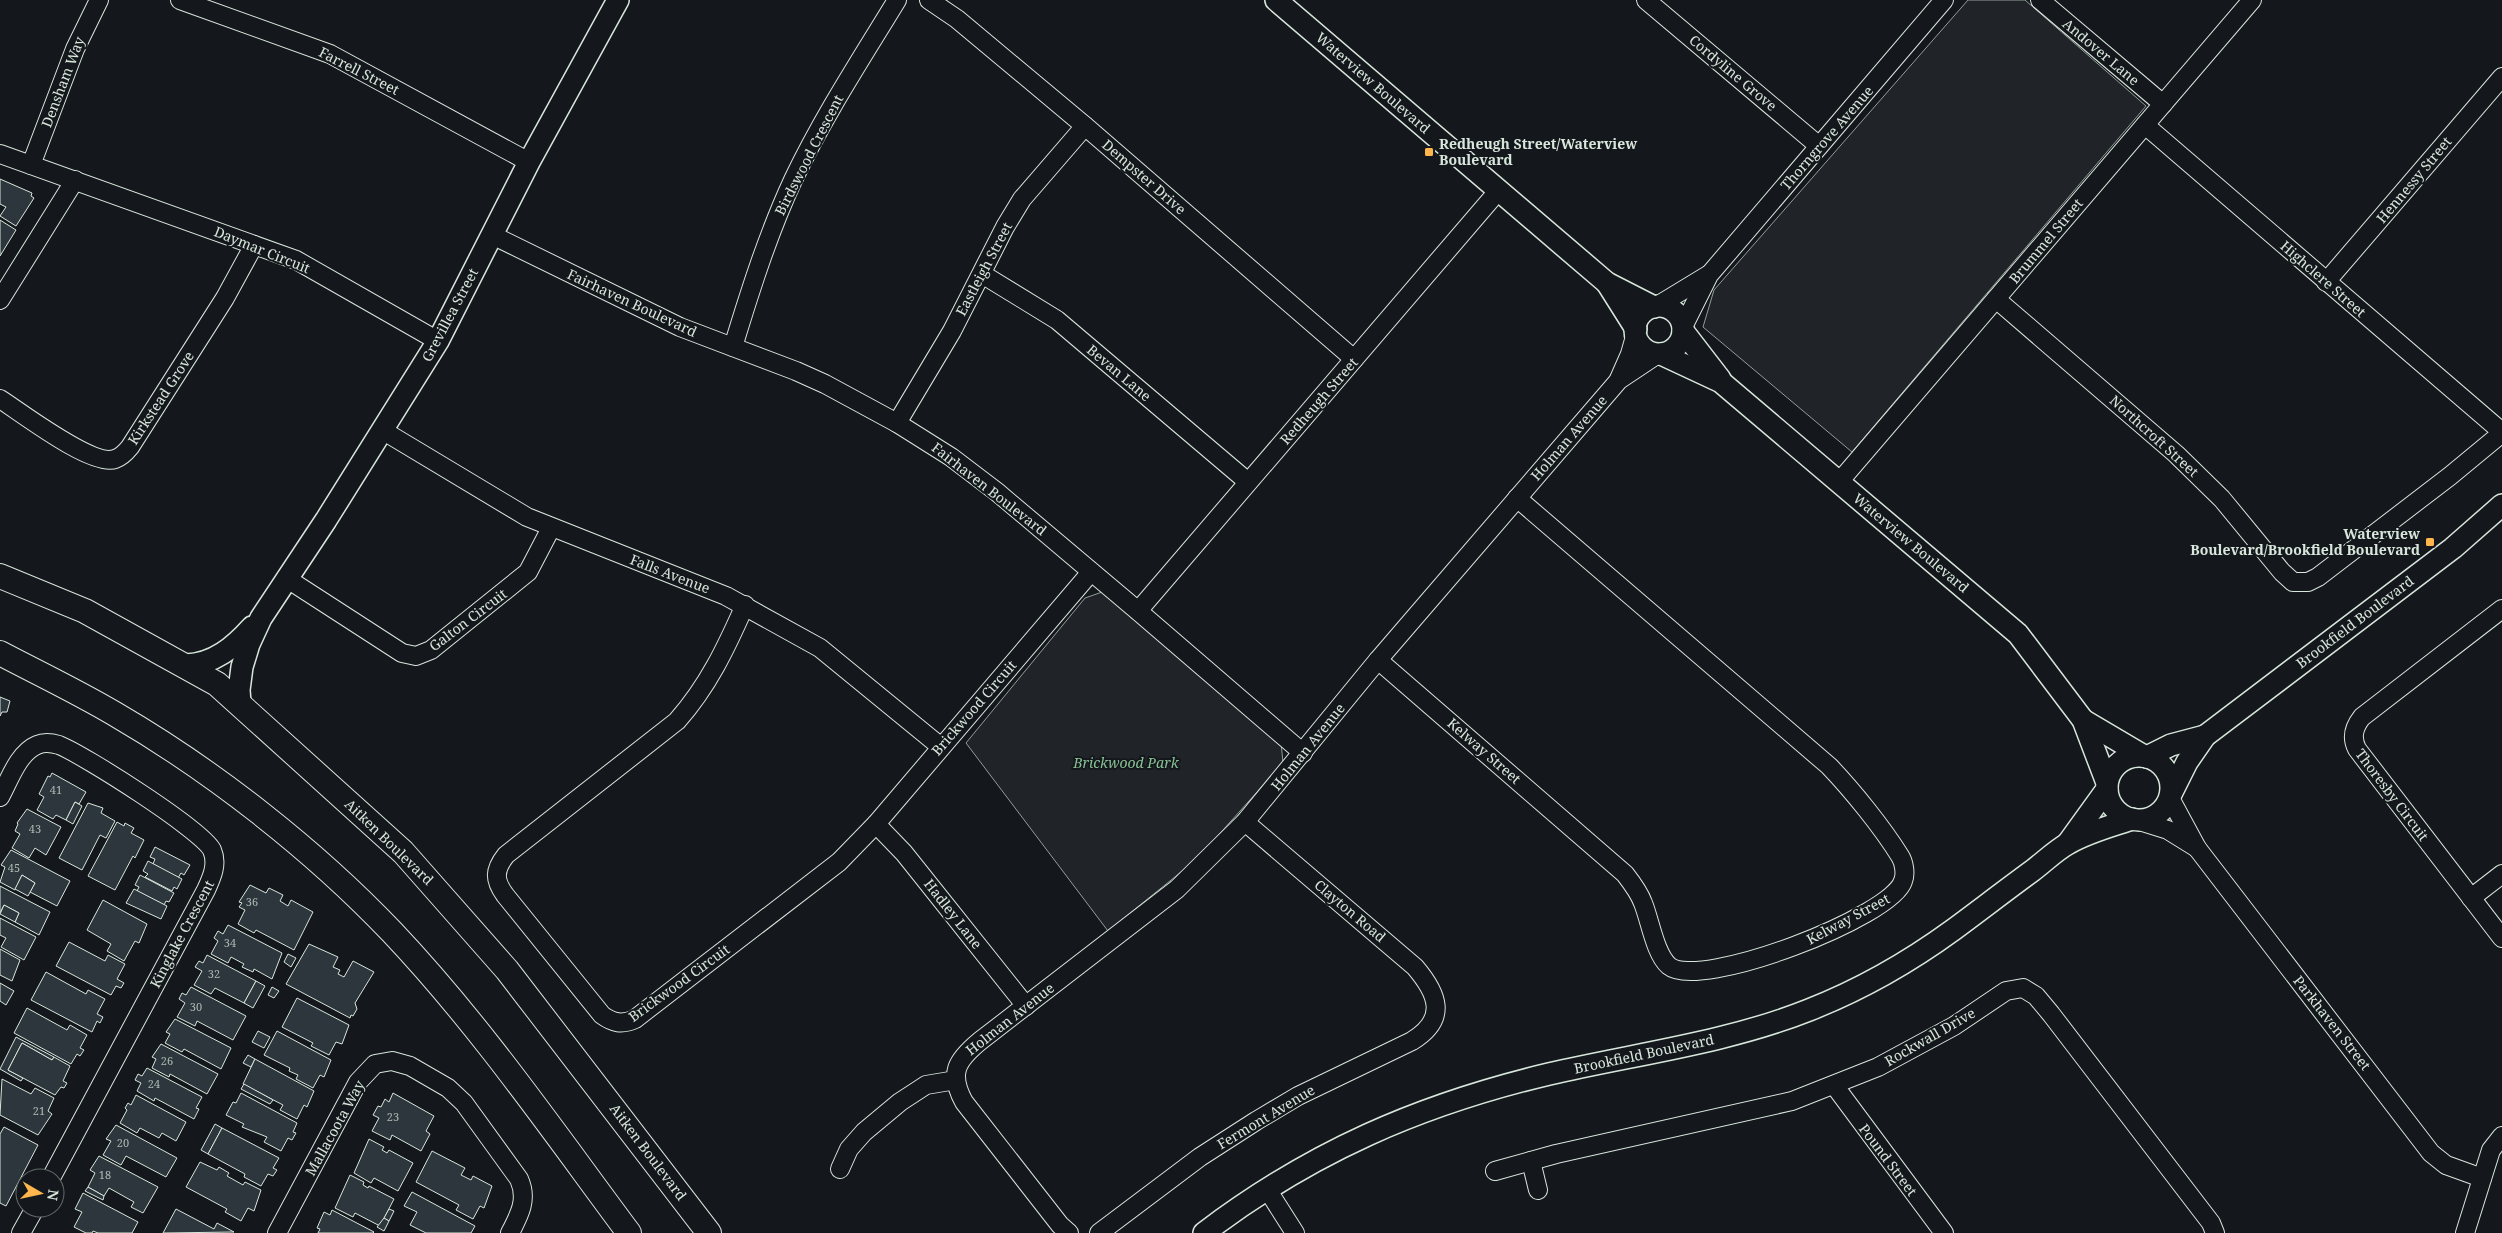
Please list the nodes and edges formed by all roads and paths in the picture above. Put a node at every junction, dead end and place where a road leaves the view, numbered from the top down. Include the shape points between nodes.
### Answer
1 (99, 0) edge
2 (180, 0) edge
3 (618, 0) edge
4 (898, 0) edge
5 (929, 0) edge
6 (1276, 0) edge
7 (1944, 0) edge
8 (2040, 0) edge
9 (2252, 0) edge
10 (1655, 3) edge
11 (2502, 77) edge
12 (2163, 104) junction
13 (2145, 125) junction
14 (1085, 126) junction
15 (1819, 146) junction
16 (0, 154) edge
17 (529, 162) junction
18 (32, 165) junction
19 (75, 180) junction
20 (1499, 190) junction
21 (492, 235) junction
22 (254, 245) junction
23 (982, 274) junction
24 (1708, 275) junction
25 (1607, 282) junction
26 (2326, 282) junction
27 (0, 300) edge
28 (1996, 300) junction
29 (1656, 306) junction
30 (1683, 329) junction
31 (1636, 331) junction
32 (438, 341) junction
33 (733, 348) junction
34 (1660, 354) junction
35 (1354, 359) junction
36 (1619, 380) junction
37 (1721, 382) junction
38 (0, 399) edge
39 (897, 423) junction
40 (382, 430) junction
41 (2502, 433) edge
42 (1248, 482) junction
43 (1839, 482) junction
44 (1517, 498) junction
45 (2502, 505) edge
46 (551, 528) junction
47 (1092, 572) junction
48 (0, 576) edge
49 (286, 578) junction
50 (745, 605) junction
51 (2502, 609) edge
52 (1138, 611) junction
53 (261, 618) junction
54 (0, 652) edge
55 (1378, 660) junction
56 (186, 665) junction
57 (240, 703) junction
58 (2083, 720) junction
59 (2205, 736) junction
60 (941, 747) junction
61 (1303, 752) junction
62 (2145, 756) junction
63 (2107, 786) junction
64 (2170, 796) junction
65 (0, 797) edge
66 (2134, 820) junction
67 (1246, 822) junction
68 (876, 824) junction
69 (2068, 843) junction
70 (2197, 848) junction
71 (2502, 874) edge
72 (2471, 898) junction
73 (2502, 938) edge
74 (1026, 1006) junction
75 (1435, 1013) joint
76 (956, 1076) junction
77 (1834, 1085) junction
78 (2502, 1136) edge
79 (1531, 1161) junction
80 (56, 1168) edge
81 (840, 1169) dead end
82 (1495, 1171) dead end
83 (2482, 1178) junction
84 (1267, 1189) junction
85 (1538, 1190) dead end
86 (29, 1218) edge
87 (21, 1233) edge
88 (278, 1233) edge
89 (510, 1233) edge
90 (629, 1233) edge
91 (709, 1233) edge
92 (1069, 1233) edge
93 (1099, 1233) edge
94 (1204, 1233) edge
95 (1295, 1233) edge
96 (1944, 1233) edge
97 (2215, 1233) edge
98 (2465, 1233) edge

1 - 18 street, Densham Way via 75,49
2 - 17 street, Farrell Street via 330,54
3 - 17 street, Grevillea Street
4 - 33 street, Birdswood Crescent via 820,127 793,180 758,268
5 - 14 street, Dempster Drive via 957,19
6 - 20 street, Waterview Boulevard
7 - 15 street, Thorngrove Avenue
8 - 12 street, Andover Lane
9 - 12 street, Brummel Street
10 - 15 street, Cordyline Grove
11 - 26 street, Hennessy Street
12 - 13 street, Brummel Street
13 - 26 street, Highclere Street
13 - 28 street, Brummel Street
14 - 23 street, Eastleigh Street via 1022,200
14 - 35 street, Dempster Drive
15 - 24 street, Thorngrove Avenue
16 - 18 street, Daymar Circuit
17 - 21 street, Grevillea Street
18 - 19 street, Daymar Circuit
19 - 22 street, Daymar Circuit
19 - 27 street
20 - 25 street, Waterview Boulevard
20 - 35 street, Redheugh Street
21 - 32 street, Grevillea Street
21 - 33 street, Fairhaven Boulevard via 680,327
22 - 32 street, Daymar Circuit via 296,260
22 - 38 street, Kirkstead Grove via 225,298 130,447 116,459 99,460 90,456
23 - 39 street, Eastleigh Street
23 - 42 street, Bevan Lane via 1057,320
24 - 29 street, Thorngrove Avenue
24 - 30 street, Thorngrove Avenue
25 - 29 street, Waterview Boulevard
25 - 31 street, Waterview Boulevard
26 - 41 street, Highclere Street
28 - 41 street, Northcroft Street via 2176,454 2222,499 2293,582 2308,582 2318,577
28 - 43 street, Brummel Street
29 - 30 street via 1665,306 1677,314
29 - 31 street via 1641,315
30 - 34 street via 1679,344
30 - 37 street, Waterview Boulevard
31 - 34 street via 1637,339 1646,350
31 - 36 street, Holman Avenue
32 - 40 street, Grevillea Street
33 - 39 street, Fairhaven Boulevard via 811,378
34 - 36 street, Holman Avenue
34 - 37 street, Waterview Boulevard
35 - 42 street, Redheugh Street
36 - 44 street, Holman Avenue
37 - 43 street, Waterview Boulevard
39 - 47 street, Fairhaven Boulevard via 974,474
40 - 46 street, Falls Avenue via 495,499
40 - 49 street, Grevillea Street
42 - 52 street, Redheugh Street
43 - 58 street, Waterview Boulevard via 2018,634
44 - 55 street, Holman Avenue
44 - 55 street, Kelway Street via 1829,766 1900,857 1904,875 1894,895 1791,949 1706,969 1676,970 1661,956 1642,901 1625,874
45 - 59 street, Brookfield Boulevard via 2453,548
46 - 49 street, Galton Circuit via 524,577 431,650 416,656 402,653
46 - 50 street, Falls Avenue
47 - 52 street, Fairhaven Boulevard
47 - 60 street, Brickwood Circuit
48 - 56 main road, Aitken Boulevard via 84,611
49 - 53 street, Grevillea Street
50 - 60 street, Falls Avenue via 820,648
50 - 68 street, Brickwood Circuit via 713,674 695,701 650,744 506,855 496,871 498,885 602,1015 610,1021 628,1022 838,862
51 - 72 street, Thoresby Circuit via 2362,717 2353,734 2357,749
52 - 61 street, Fairhaven Boulevard
53 - 56 street via 226,651 206,663
53 - 57 street via 242,668
54 - 90 main road via 117,715 174,752 246,803 326,869 391,932 460,1009
55 - 61 street, Holman Avenue
56 - 57 main road, Aitken Boulevard
57 - 91 main road, Aitken Boulevard via 404,852 566,1043
58 - 62 street, Waterview Boulevard
58 - 63 street, Waterview Boulevard
59 - 62 street, Brookfield Boulevard
59 - 64 street, Brookfield Boulevard
60 - 68 street, Brickwood Circuit
61 - 67 street, Holman Avenue
62 - 63 street via 2124,760 2110,773
62 - 64 street via 2163,767 2171,784
63 - 66 street via 2114,808
63 - 69 street, Brookfield Boulevard
64 - 66 street via 2157,815
64 - 70 street, Parkhaven Street
65 - 80 street, Kinglake Crescent via 28,751 36,745 53,744 94,765 174,817 205,840 214,860 213,874 206,890
66 - 69 street, Brookfield Boulevard
66 - 70 street, Parkhaven Street via 2168,830
67 - 74 street, Holman Avenue via 1177,889
67 - 75 street, Clayton Road via 1415,967 1428,982
68 - 74 street, Hadley Lane via 904,853
69 - 84 street, Brookfield Boulevard via 1951,932 1903,964 1864,986 1809,1010 1723,1036 1551,1074 1441,1104 1350,1142
70 - 83 street, Parkhaven Street via 2431,1153 2446,1165
71 - 72 street
72 - 73 street, Thoresby Circuit
74 - 76 street, Holman Avenue via 965,1053
75 - 93 street, Fermont Avenue via 1434,1021 1424,1033 1298,1096 1256,1121 1200,1157
76 - 81 street via 926,1086 900,1102 864,1132 849,1149
76 - 92 street via 964,1102
77 - 79 street, Rockwall Drive via 1792,1101
77 - 96 street, Pound Street
77 - 97 street, Rockwall Drive via 1917,1048 2006,991 2015,988 2029,990 2051,1014 2211,1223
78 - 83 street via 2491,1150
79 - 82 street, Rockwall Drive
79 - 85 street
83 - 98 street
84 - 94 street, Brookfield Boulevard
84 - 95 street
86 - 87 street
88 - 89 street, Mallacoota Way via 358,1082 375,1064 392,1061 410,1066 456,1094 519,1179 523,1188 523,1206

